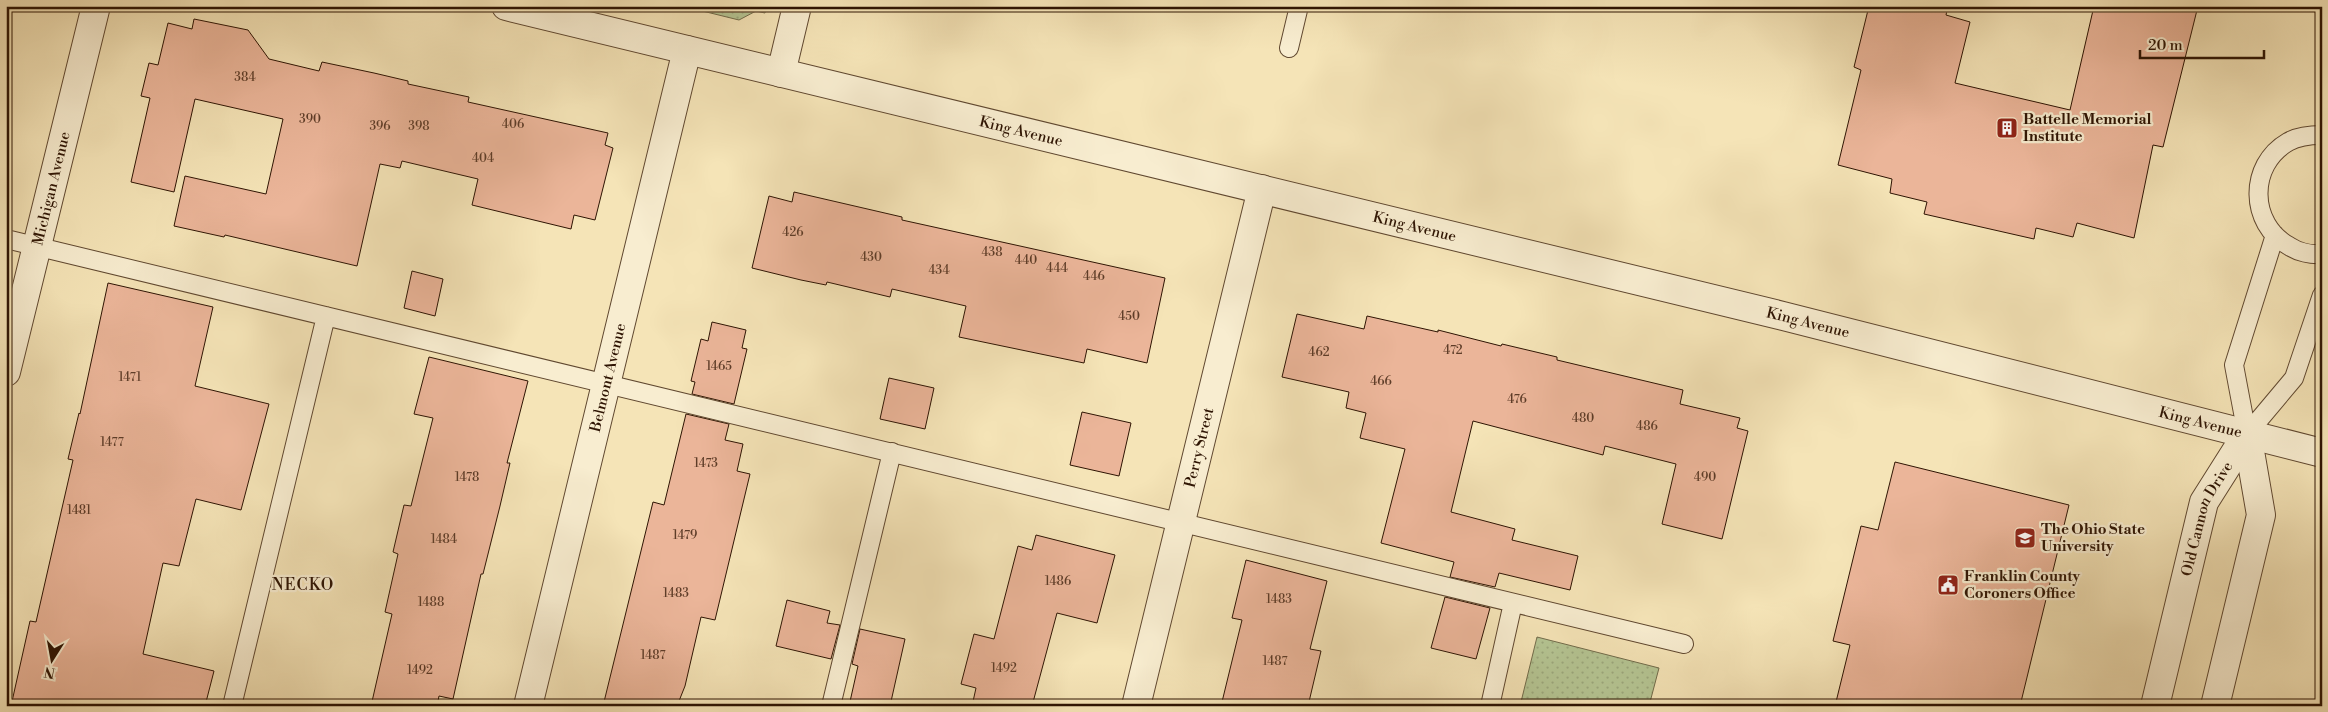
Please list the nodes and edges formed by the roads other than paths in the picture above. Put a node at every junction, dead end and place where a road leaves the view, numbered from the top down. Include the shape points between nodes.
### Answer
1 (96, 6) edge
2 (506, 6) edge
3 (797, 6) edge
4 (1299, 6) edge
5 (1289, 48) dead end
6 (687, 50) junction
7 (782, 73) junction
8 (2322, 135) edge
9 (1262, 190) junction
10 (2274, 235) junction
11 (6, 239) edge
12 (37, 246) junction
13 (2322, 254) edge
14 (2322, 295) edge
15 (326, 316) junction
16 (6, 372) edge
17 (606, 384) junction
18 (2247, 434) junction
19 (892, 452) junction
20 (2322, 453) edge
21 (1181, 522) junction
22 (1513, 603) junction
23 (1684, 644) dead end
24 (232, 706) edge
25 (528, 706) edge
26 (830, 706) edge
27 (1136, 706) edge
28 (1490, 706) edge
29 (2155, 706) edge
30 (2215, 706) edge

1 - 12 street, Michigan Avenue
2 - 6 street, King Avenue
3 - 7 street
4 - 5 lane
6 - 7 street, King Avenue
6 - 17 street, Belmont Avenue
7 - 9 street, King Avenue
8 - 10 lane via 2307,135 2288,141 2273,154 2263,170 2258,189 2259,209
9 - 18 street, King Avenue via 1783,316
9 - 21 street, Perry Street
10 - 13 lane via 2297,251
10 - 18 lane via 2234,365
11 - 12 lane
12 - 15 lane
12 - 16 street, Michigan Avenue
14 - 18 lane via 2294,378
15 - 17 lane
15 - 24 lane
17 - 19 lane
17 - 25 street, Belmont Avenue
18 - 20 street, King Avenue
18 - 29 street, Old Cannon Drive via 2204,502
18 - 30 street, Old Cannon Drive via 2261,515
19 - 21 lane
19 - 26 lane
21 - 22 lane
21 - 27 street, Perry Street
22 - 23 lane
22 - 28 lane

